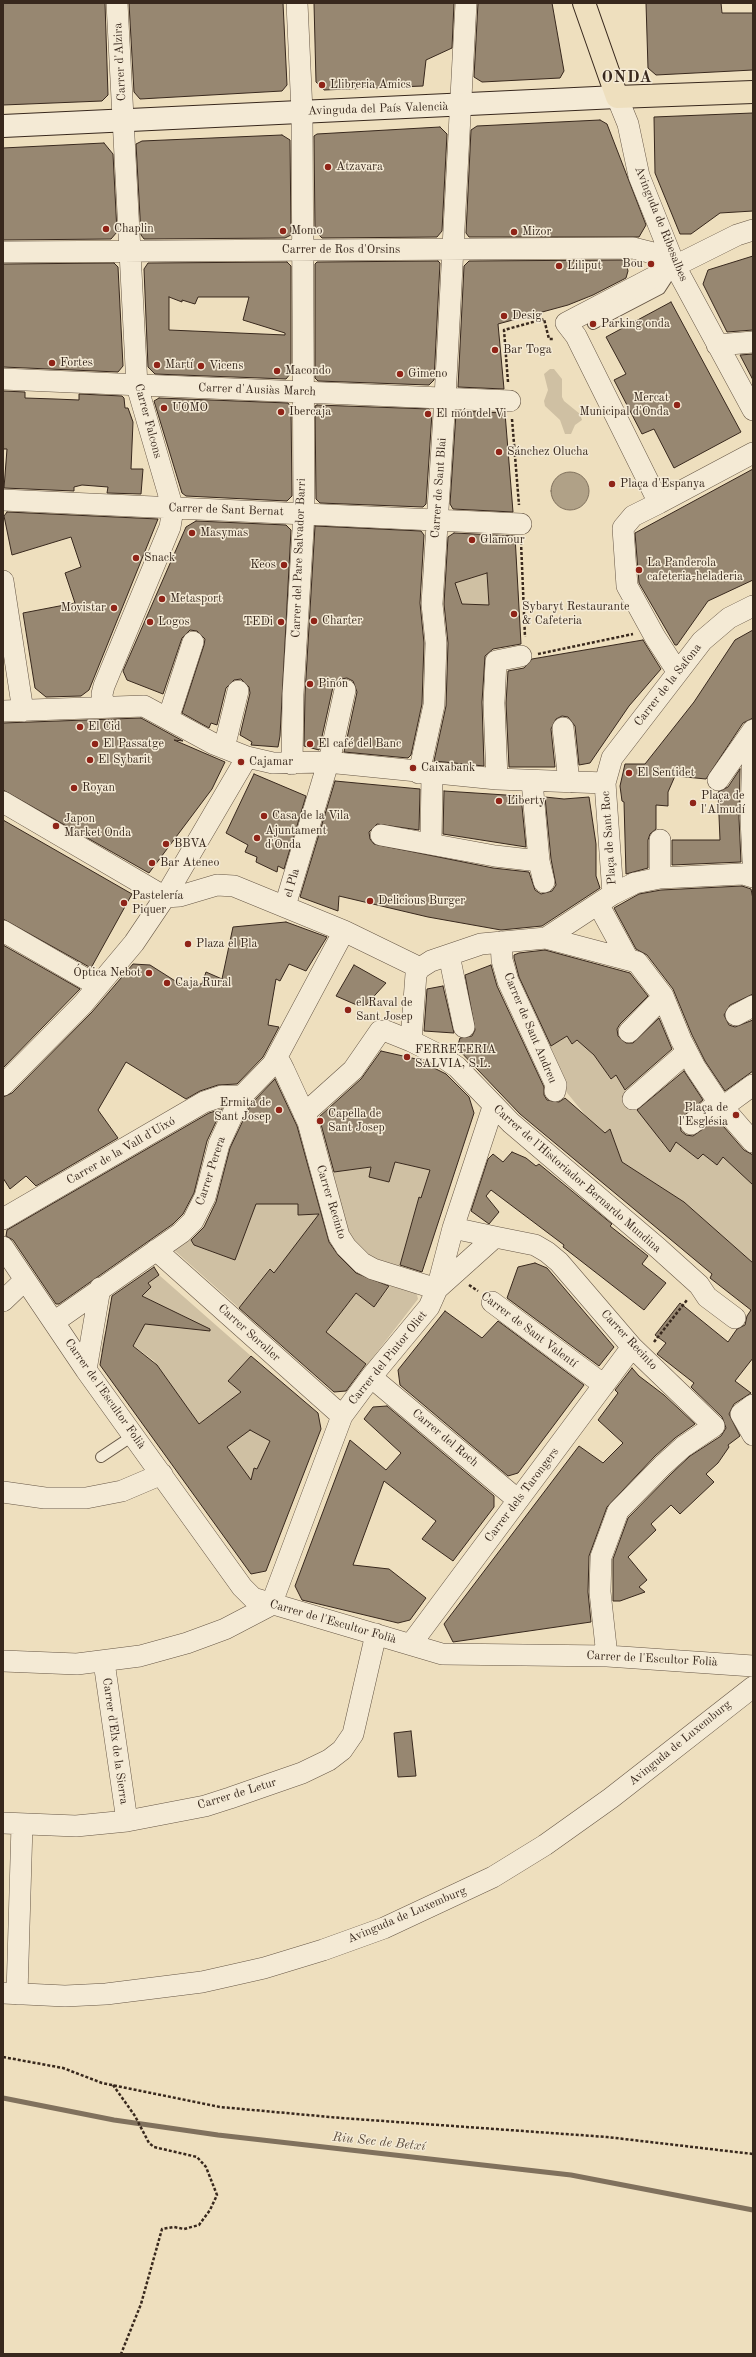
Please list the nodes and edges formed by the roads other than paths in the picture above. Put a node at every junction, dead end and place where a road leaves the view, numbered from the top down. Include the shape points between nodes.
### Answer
1 (117, 3) edge
2 (297, 3) edge
3 (466, 3) edge
4 (584, 3) edge
5 (753, 92) edge
6 (617, 97) junction
7 (460, 106) junction
8 (302, 112) junction
9 (124, 121) junction
10 (3, 126) edge
11 (753, 230) edge
12 (130, 250) junction
13 (303, 250) junction
14 (454, 250) junction
15 (3, 252) edge
16 (676, 266) junction
17 (593, 324) dead end
18 (753, 342) edge
19 (717, 345) junction
20 (3, 379) edge
21 (137, 386) junction
22 (302, 392) junction
23 (445, 398) junction
24 (510, 401) road end
25 (753, 410) edge
26 (753, 454) edge
27 (3, 500) edge
28 (660, 503) junction
29 (173, 509) junction
30 (304, 513) junction
31 (437, 520) junction
32 (521, 524) road end
33 (3, 581) edge
34 (753, 606) edge
35 (193, 642) dead end
36 (524, 656) road end
37 (678, 671) junction
38 (345, 690) dead end
39 (238, 691) dead end
40 (103, 706) junction
41 (13, 711) edge
42 (168, 718) junction
43 (563, 728) dead end
44 (753, 730) edge
45 (753, 739) edge
46 (224, 748) junction
47 (247, 757) junction
48 (327, 762) junction
49 (292, 764) junction
50 (426, 774) junction
51 (721, 776) dead end
52 (497, 779) junction
53 (532, 781) junction
54 (569, 782) junction
55 (605, 783) junction
56 (3, 802) edge
57 (752, 819) edge
58 (381, 835) dead end
59 (660, 840) dead end
60 (431, 844) junction
61 (539, 861) junction
62 (753, 861) edge
63 (753, 876) edge
64 (660, 878) junction
65 (544, 882) dead end
66 (612, 895) junction
67 (165, 897) junction
68 (285, 906) junction
69 (338, 928) junction
70 (3, 931) edge
71 (546, 938) junction
72 (511, 941) junction
73 (449, 955) junction
74 (635, 962) junction
75 (420, 968) junction
76 (98, 986) junction
77 (663, 997) junction
78 (464, 1027) dead end
79 (630, 1032) dead end
80 (415, 1043) junction
81 (687, 1052) junction
82 (271, 1067) junction
83 (3, 1085) edge
84 (753, 1085) edge
85 (555, 1091) dead end
86 (242, 1096) junction
87 (633, 1099) dead end
88 (722, 1105) junction
89 (493, 1107) junction
90 (306, 1118) junction
91 (691, 1124) dead end
92 (753, 1142) edge
93 (3, 1219) edge
94 (453, 1228) junction
95 (495, 1237) junction
96 (3, 1247) edge
97 (156, 1250) junction
98 (25, 1280) junction
99 (100, 1288) junction
100 (437, 1289) junction
101 (3, 1301) edge
102 (492, 1302) road end
103 (735, 1318) dead end
104 (54, 1322) junction
105 (637, 1351) junction
106 (86, 1370) junction
107 (371, 1376) junction
108 (604, 1386) junction
109 (747, 1410) edge
110 (342, 1416) junction
111 (714, 1426) junction
112 (134, 1435) junction
113 (753, 1435) edge
114 (101, 1457) dead end
115 (162, 1474) junction
116 (3, 1492) edge
117 (518, 1500) junction
118 (271, 1605) junction
119 (376, 1634) junction
120 (411, 1644) junction
121 (607, 1656) junction
122 (3, 1661) edge
123 (104, 1662) junction
124 (753, 1666) edge
125 (753, 1687) edge
126 (127, 1821) junction
127 (13, 1824) edge
128 (10, 1994) edge

1 - 9 street, Carrer d'Alzira
2 - 8 street, Carrer del Pare Salvador Barri
3 - 7 street, Carrer de Sant Blai
4 - 6 main road
5 - 6 main road, Avinguda del País Valencià
6 - 7 main road, Avinguda del País Valencià
6 - 16 street, Avinguda de Ribesalbes via 628,124 640,176
7 - 8 main road, Avinguda del País Valencià
7 - 14 street, Carrer de Sant Blai
8 - 9 main road, Avinguda del País Valencià
8 - 13 street, Carrer del Pare Salvador Barri
9 - 10 main road, Avinguda del País Valencià
9 - 12 street, Carrer Falcons
11 - 16 street
12 - 13 street, Carrer de Ros d'Orsins
12 - 15 street, Carrer de Ros d'Orsins
12 - 21 street, Carrer Falcons
13 - 14 street, Carrer de Ros d'Orsins
13 - 22 street, Carrer del Pare Salvador Barri
14 - 16 street, Carrer de Ros d'Orsins via 633,248 654,253
14 - 23 street, Carrer de Sant Blai
16 - 17 lane via 660,289
16 - 19 street, Avinguda de Ribesalbes
16 - 28 street via 566,323 576,336
18 - 19 street
19 - 25 street, Avinguda de Ribesalbes
20 - 21 street, Carrer d'Ausiàs March
21 - 22 street, Carrer d'Ausiàs March
21 - 29 street, Carrer Falcons
22 - 23 street, Carrer d'Ausiàs March
22 - 30 street, Carrer del Pare Salvador Barri
23 - 24 street, Carrer d'Ausiàs March
23 - 31 street, Carrer de Sant Blai
26 - 28 street
27 - 29 street, Carrer de Sant Bernat
28 - 37 street via 634,516 623,528 628,586 651,630
29 - 30 street, Carrer de Sant Bernat
29 - 40 street, Carrer Falcons via 170,527 104,686
30 - 31 street, Carrer de Sant Bernat
30 - 49 street, Carrer del Pare Salvador Barri via 293,694
31 - 32 street, Carrer de Sant Bernat
31 - 50 street, Carrer de Sant Blai via 432,610 436,643 434,705
33 - 41 street
34 - 37 street, Carrer de la Safona via 716,628
35 - 42 street
36 - 52 street via 496,661 494,703
37 - 55 street, Carrer de la Safona via 616,750
38 - 48 street, el Pla
39 - 46 street
40 - 41 street
40 - 42 street via 144,706
42 - 46 street via 204,740
43 - 54 street
44 - 51 street
45 - 57 street
46 - 47 street
47 - 49 street
47 - 67 street
48 - 49 street
48 - 50 street
48 - 68 street, el Pla
50 - 52 street
50 - 60 street, Carrer de Sant Blai
52 - 53 street
53 - 54 street
53 - 61 street
54 - 55 street
55 - 66 street, Plaça de Sant Roc via 614,808
56 - 67 street
57 - 62 street
58 - 60 street
59 - 64 street
60 - 61 street
61 - 65 street
63 - 64 street via 744,874
64 - 66 street via 635,883
66 - 71 street
66 - 74 street
67 - 68 street, el Pla via 180,896 224,884
67 - 76 street via 134,943
68 - 69 street
69 - 75 street
69 - 82 street
70 - 76 street
71 - 72 street
71 - 74 street
72 - 73 street via 481,944
72 - 85 street, Carrer de Sant Andreu via 502,960 508,981 556,1085
73 - 75 street
73 - 78 street
74 - 77 street
75 - 80 street via 416,974
76 - 83 street
77 - 79 street
77 - 81 street
80 - 89 street, Carrer de l'Historiador Bernardo Mundina via 450,1062
80 - 90 street via 380,1031 353,1070
81 - 87 street
81 - 88 street
82 - 86 street, Carrer Perera
82 - 90 street via 281,1064
84 - 88 street
86 - 93 street, Carrer de la Vall d'Uixó via 222,1096 204,1102
86 - 97 street, Carrer Perera via 219,1144 198,1213 181,1233
88 - 91 street
88 - 92 street
89 - 94 street, Carrer del Pintor Oliet
89 - 103 street, Carrer de l'Historiador Bernardo Mundina via 699,1285 707,1297
90 - 100 street, Carrer Recinto via 339,1236 346,1247 362,1263 373,1269
94 - 95 street, Carrer Recinto
94 - 100 street, Carrer del Pintor Oliet
95 - 100 street
95 - 105 street, Carrer Recinto via 535,1245 547,1252
96 - 98 street, Carrer de l'Escultor Folià
97 - 99 street, Carrer Perera
97 - 110 street, Carrer Soroller
98 - 101 street
98 - 104 street, Carrer de l'Escultor Folià
99 - 104 street, Carrer Perera
99 - 106 street
100 - 107 street, Carrer del Pintor Oliet via 429,1307
102 - 108 street, Carrer de Sant Valentí
104 - 106 street, Carrer de l'Escultor Folià
105 - 108 street, Carrer dels Tarongers
105 - 111 street, Carrer Recinto
106 - 112 street, Carrer de l'Escultor Folià
107 - 110 street, Carrer del Pintor Oliet
107 - 117 street, Carrer del Roch
108 - 117 street, Carrer dels Tarongers
109 - 111 street via 727,1425
109 - 113 street
110 - 118 street, Carrer del Pintor Oliet
111 - 121 street via 663,1465 618,1511 601,1557 600,1592
112 - 114 lane
112 - 115 street, Carrer de l'Escultor Folià
115 - 116 street via 122,1492 86,1498 45,1498
115 - 118 street, Carrer de l'Escultor Folià via 242,1587 253,1598
117 - 120 street, Carrer dels Tarongers
118 - 119 street, Carrer de l'Escultor Folià
118 - 123 street via 235,1625 194,1641 140,1656
119 - 120 street, Carrer de l'Escultor Folià
119 - 126 street, Carrer de Letur via 353,1734 336,1755 302,1773 205,1806
120 - 121 street, Carrer de l'Escultor Folià via 442,1654 456,1655
121 - 124 street, Carrer de l'Escultor Folià
122 - 123 street via 77,1664
123 - 126 street, Carrer d'Elx de la Sierra
125 - 128 street, Avinguda de Luxemburg via 611,1798 545,1845 493,1877 384,1928 264,1968 202,1982 106,1994
126 - 127 street, Carrer de Letur via 76,1826
127 - 128 street

